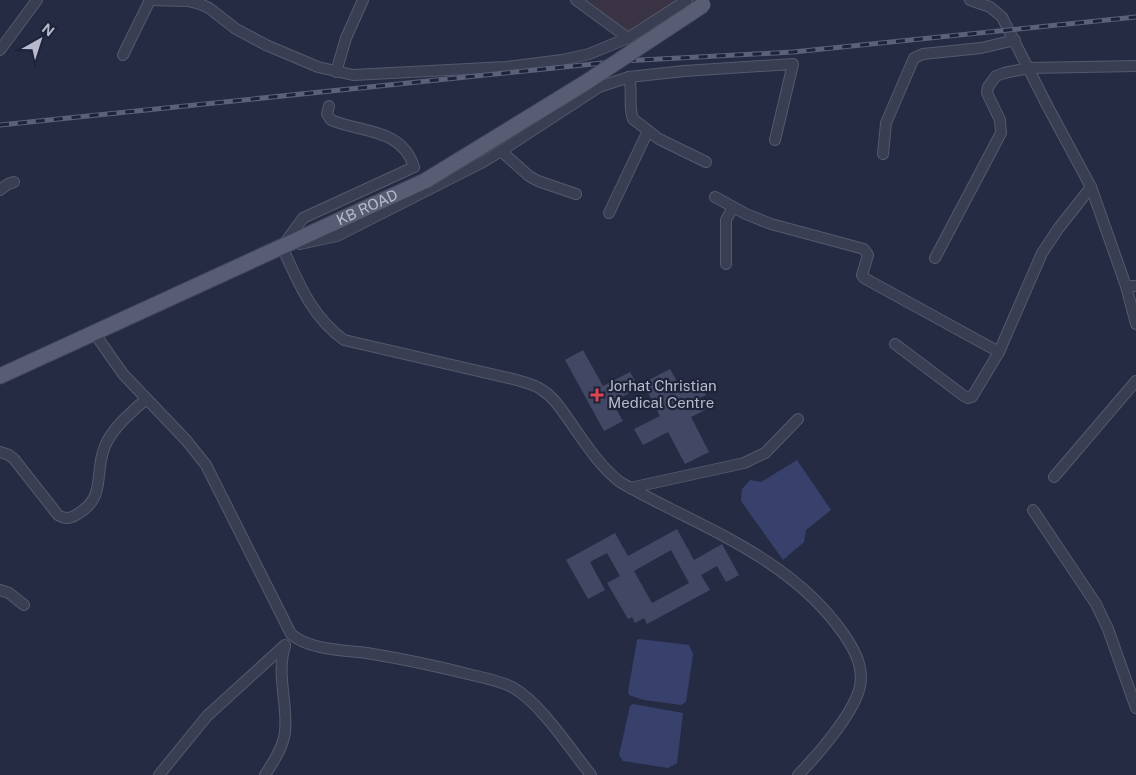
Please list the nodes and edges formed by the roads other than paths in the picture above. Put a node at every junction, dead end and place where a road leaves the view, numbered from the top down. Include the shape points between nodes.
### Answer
1 (37, 0) edge
2 (150, 0) edge
3 (363, 0) edge
4 (576, 0) edge
5 (687, 0) edge
6 (711, 0) edge
7 (970, 0) edge
8 (628, 38) junction
9 (1015, 40) junction
10 (0, 50) edge
11 (123, 55) dead end
12 (1136, 66) edge
13 (1029, 68) junction
14 (336, 72) junction
15 (629, 77) junction
16 (330, 106) dead end
17 (648, 131) junction
18 (775, 140) dead end
19 (501, 151) junction
20 (883, 154) dead end
21 (706, 162) dead end
22 (14, 182) dead end
23 (1091, 186) junction
24 (0, 190) edge
25 (576, 194) dead end
26 (715, 197) dead end
27 (733, 207) junction
28 (609, 213) dead end
29 (282, 247) junction
30 (935, 258) dead end
31 (726, 264) dead end
32 (1131, 286) edge
33 (1136, 324) edge
34 (95, 334) junction
35 (895, 344) dead end
36 (999, 352) junction
37 (1, 375) edge
38 (1136, 380) edge
39 (146, 399) junction
40 (798, 419) dead end
41 (0, 452) edge
42 (1054, 477) dead end
43 (630, 488) junction
44 (1033, 510) dead end
45 (0, 590) edge
46 (24, 605) dead end
47 (291, 634) junction
48 (285, 645) junction
49 (1136, 708) edge
50 (159, 775) edge
51 (265, 775) edge
52 (591, 775) edge
53 (798, 775) edge

1 - 10 street
2 - 11 street
2 - 14 street via 200,4 250,38
3 - 14 street via 346,38
4 - 8 street
5 - 8 street
6 - 29 main road, KB ROAD, bridge via 586,84 448,169
7 - 9 street via 996,11
8 - 14 street via 589,54 506,67 369,75
9 - 13 street
9 - 20 street via 914,58 886,123
12 - 13 street
13 - 23 street
13 - 30 street via 996,76 988,87 987,94 1000,120 1001,133
15 - 17 street via 631,115
15 - 18 street via 793,64
15 - 19 street via 599,87
16 - 29 street via 328,114 331,120 387,136 410,156 414,167 303,218
17 - 21 street
17 - 28 street
19 - 25 street via 529,176
19 - 29 street via 337,236
22 - 24 street
23 - 32 street
23 - 36 street via 1042,253
26 - 27 street
27 - 31 street via 726,220
27 - 36 street via 770,224 860,246 868,255 864,278
29 - 34 main road, KB ROAD
29 - 43 street via 315,312 324,325 344,340 533,384 554,400 600,462
32 - 33 street
34 - 37 main road, KB ROAD
34 - 39 street via 116,365
35 - 36 street via 968,398 975,395
38 - 42 street
39 - 41 street via 117,427 104,447 93,502 70,518 58,515 14,459
39 - 47 street via 206,466
40 - 43 street via 764,453 744,464
43 - 53 street via 740,544 779,569 819,603 852,647 859,662 860,687 829,740
44 - 49 street via 1096,604 1108,628
45 - 46 street
47 - 48 street
47 - 52 street via 311,645 441,667 511,687 538,708
48 - 50 street via 207,716
48 - 51 street via 280,664 285,734

